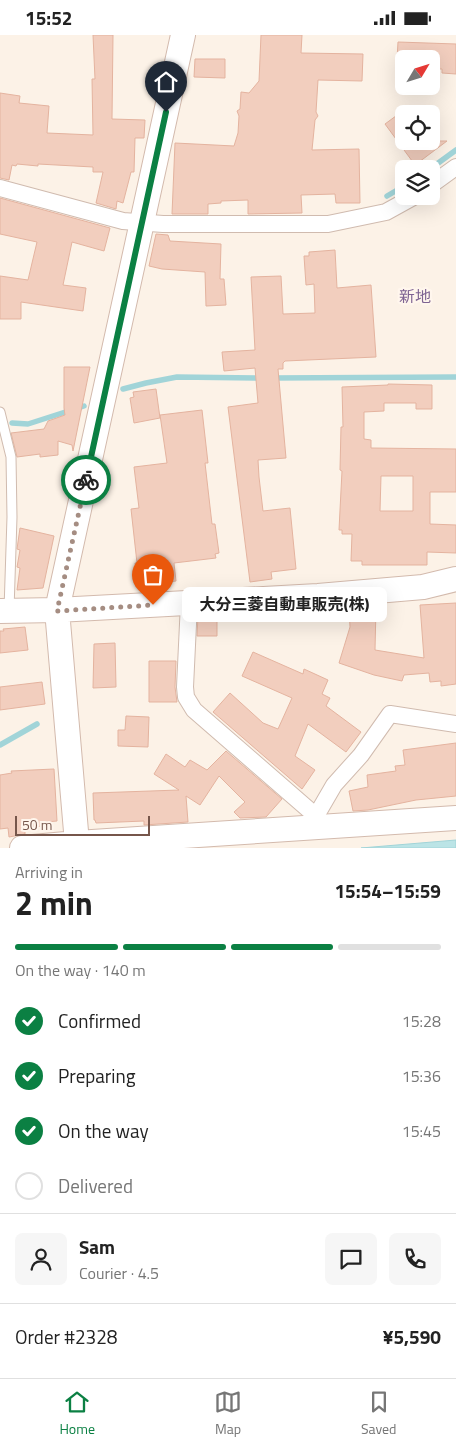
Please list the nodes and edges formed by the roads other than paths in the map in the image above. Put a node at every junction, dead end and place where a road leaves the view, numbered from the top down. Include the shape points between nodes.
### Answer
1 (183, 35) edge
2 (456, 167) edge
3 (440, 179) edge
4 (0, 188) edge
5 (399, 205) edge
6 (142, 223) junction
7 (0, 412) edge
8 (456, 579) edge
9 (189, 603) junction
10 (5, 610) edge
11 (57, 611) junction
12 (456, 724) edge
13 (456, 818) edge
14 (317, 822) junction
15 (77, 843) junction
16 (22, 848) edge

1 - 6 street
2 - 3 street
4 - 6 street via 123,221
5 - 6 street via 386,212 328,224
6 - 11 street
7 - 10 lane via 11,457 12,517
8 - 9 street via 423,587
9 - 11 street
9 - 14 street via 186,697 194,710
10 - 11 street
11 - 15 street
12 - 14 street via 390,715 334,785
13 - 14 street
14 - 15 street
15 - 16 street

